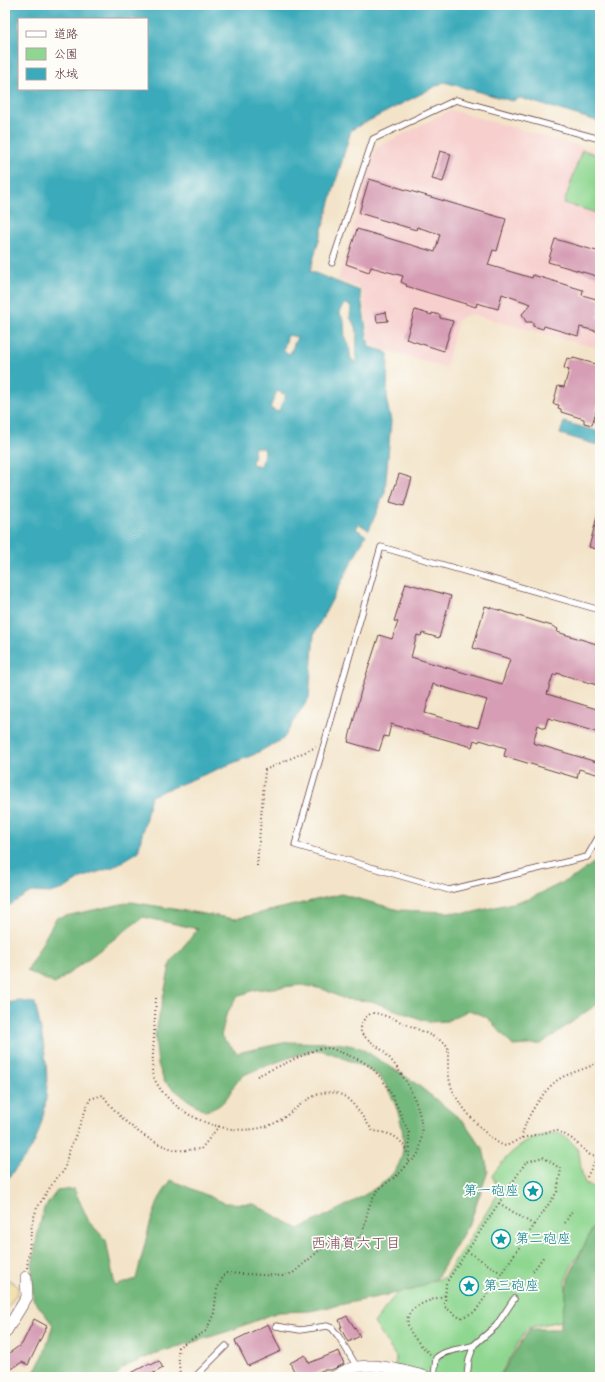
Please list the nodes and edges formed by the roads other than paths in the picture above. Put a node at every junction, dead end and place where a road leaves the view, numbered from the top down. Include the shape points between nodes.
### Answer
1 (600, 139) edge
2 (332, 264) dead end
3 (600, 610) edge
4 (600, 834) edge
5 (26, 1277) road end
6 (514, 1299) dead end
7 (276, 1326) dead end
8 (5, 1333) edge
9 (474, 1345) junction
10 (226, 1346) dead end
11 (357, 1367) junction
12 (195, 1377) edge
13 (334, 1377) edge
14 (427, 1377) edge
15 (434, 1377) edge
16 (466, 1377) edge

1 - 2 lane via 456,100 373,139
3 - 4 lane via 381,547 295,845 449,890 587,856
5 - 8 street via 27,1297
6 - 9 lane via 496,1326
7 - 11 lane via 300,1330 327,1326 332,1328
9 - 15 lane via 464,1350 441,1353 436,1358
9 - 16 lane
10 - 12 lane
11 - 13 street via 343,1370
11 - 14 street via 373,1365

